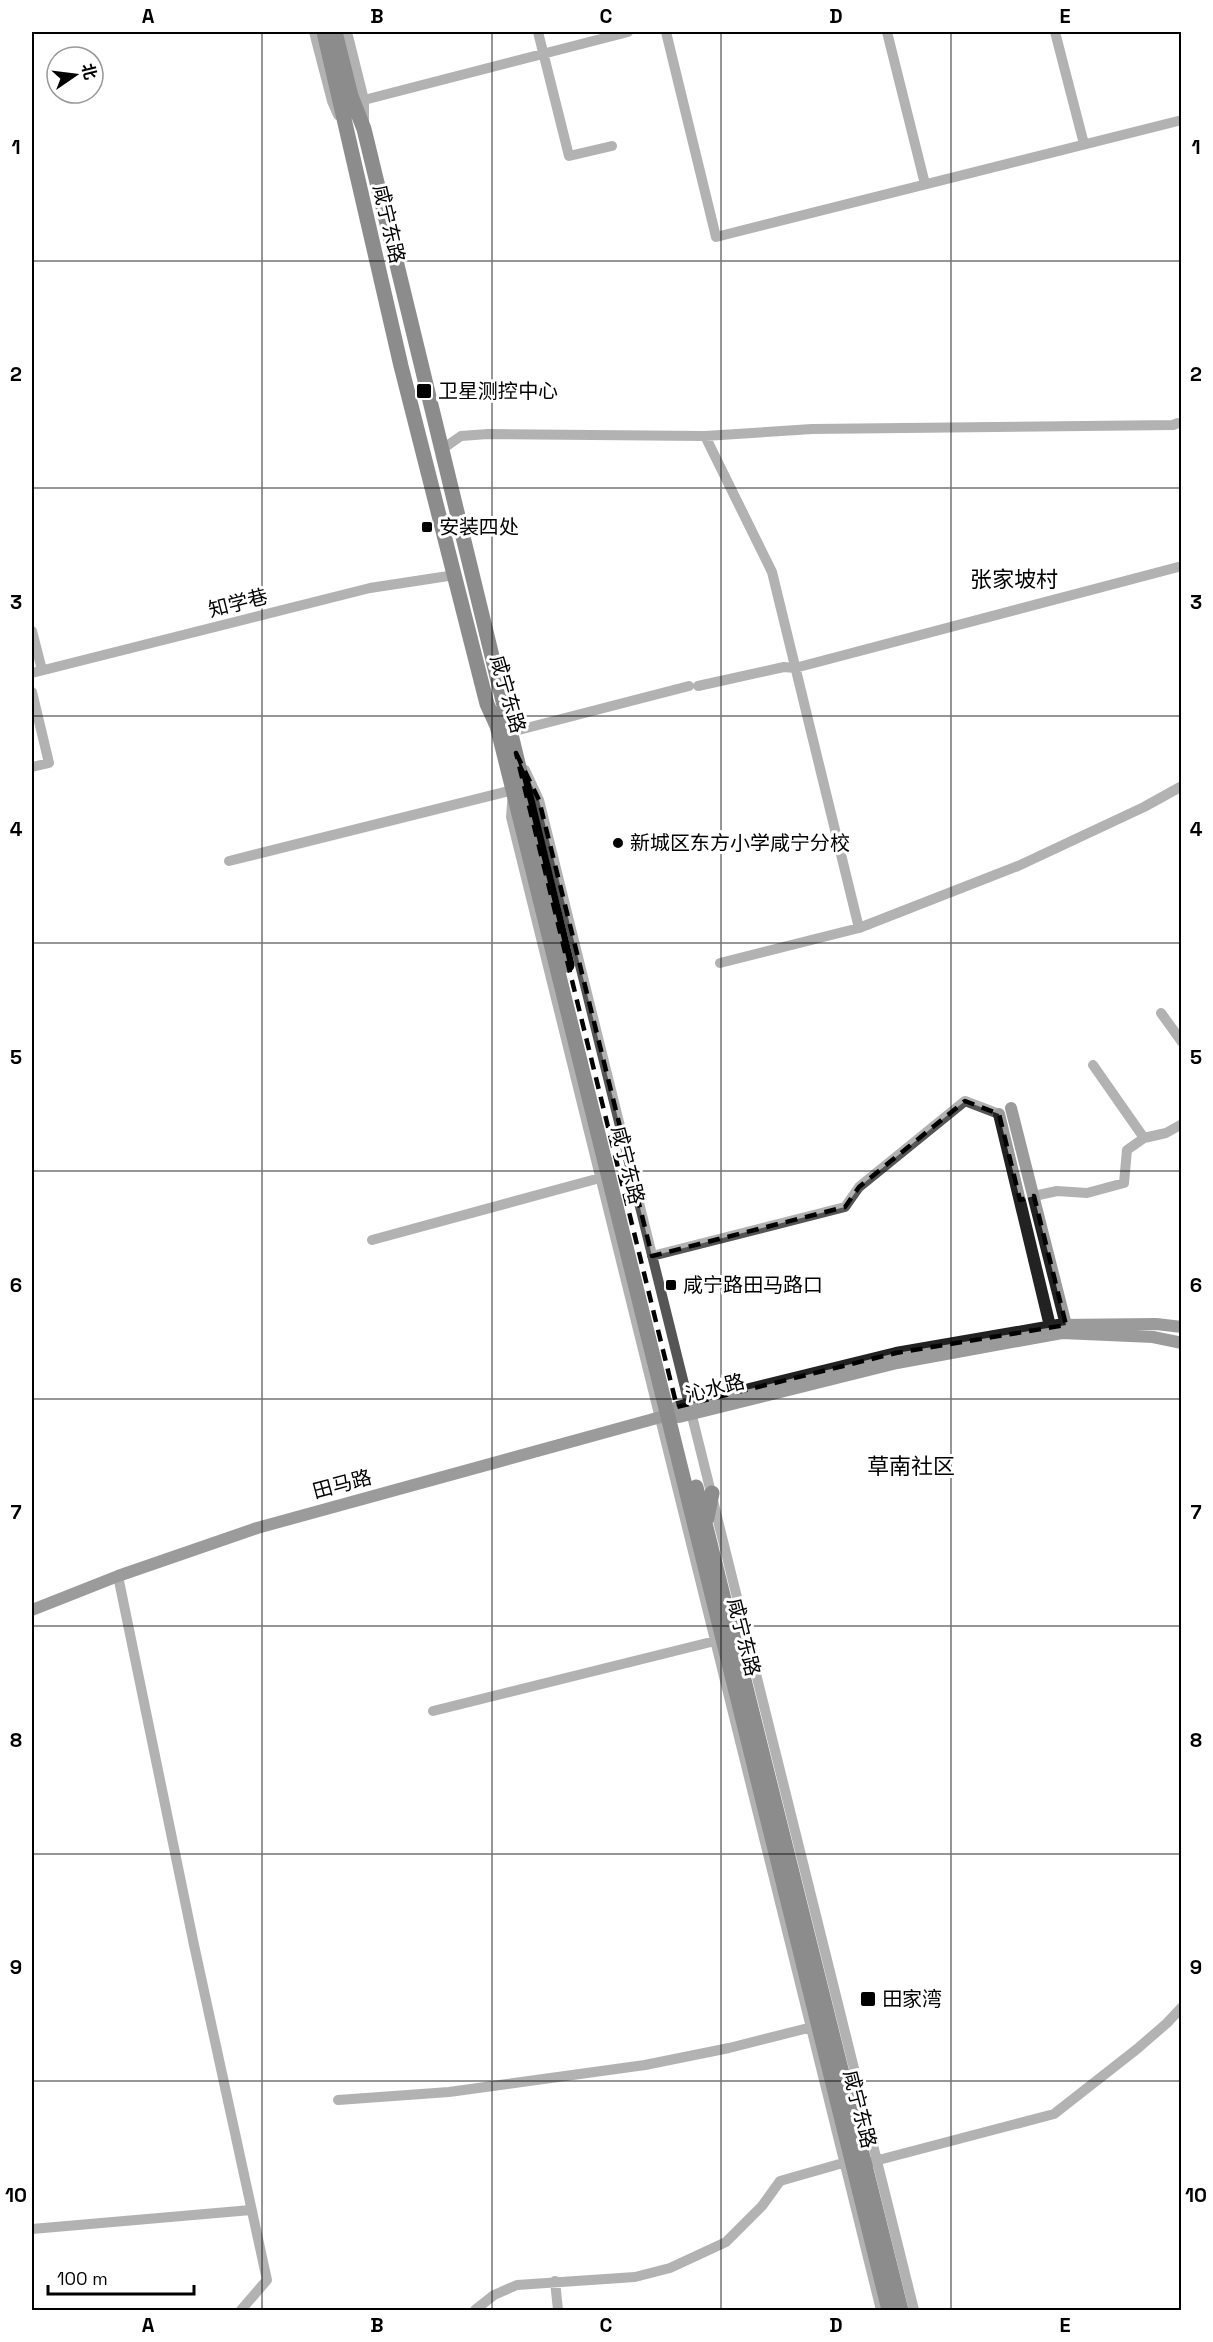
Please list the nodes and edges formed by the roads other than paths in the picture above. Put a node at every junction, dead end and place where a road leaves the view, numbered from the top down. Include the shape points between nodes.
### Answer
1 (314, 32) edge
2 (324, 32) edge
3 (335, 32) edge
4 (347, 32) edge
5 (538, 32) edge
6 (628, 32) edge
7 (666, 32) edge
8 (887, 32) edge
9 (1055, 32) edge
10 (543, 54) junction
11 (364, 100) junction
12 (1182, 120) edge
13 (364, 129) junction
14 (346, 133) junction
15 (1084, 144) junction
16 (612, 146) dead end
17 (925, 184) junction
18 (1178, 423) dead end
19 (705, 436) junction
20 (441, 450) junction
21 (1182, 566) edge
22 (455, 575) junction
23 (32, 631) edge
24 (795, 668) junction
25 (37, 672) edge
26 (32, 692) edge
27 (511, 732) junction
28 (516, 753) junction
29 (32, 767) edge
30 (1182, 786) edge
31 (513, 790) junction
32 (229, 861) dead end
33 (859, 928) junction
34 (720, 963) dead end
35 (1161, 1013) dead end
36 (1182, 1042) edge
37 (1093, 1065) dead end
38 (1011, 1108) dead end
39 (999, 1114) joint
40 (1181, 1124) edge
41 (1144, 1138) junction
42 (600, 1178) junction
43 (1034, 1196) junction
44 (1020, 1200) junction
45 (372, 1240) dead end
46 (652, 1256) junction
47 (1066, 1325) junction
48 (1050, 1326) junction
49 (1182, 1327) edge
50 (1182, 1343) edge
51 (677, 1412) junction
52 (712, 1493) junction
53 (705, 1524) junction
54 (117, 1576) junction
55 (32, 1610) edge
56 (715, 1641) junction
57 (433, 1711) dead end
58 (1182, 2007) edge
59 (814, 2026) junction
60 (338, 2100) dead end
61 (859, 2161) junction
62 (251, 2210) junction
63 (32, 2229) edge
64 (555, 2281) junction
65 (241, 2310) edge
66 (475, 2310) edge
67 (558, 2310) edge
68 (881, 2310) edge
69 (889, 2310) edge
70 (901, 2310) edge
71 (914, 2310) edge

1 - 14 street via 332,101
2 - 14 main road, 咸宁东路
3 - 13 main road, 咸宁东路 via 351,96
4 - 11 street
5 - 10 street
6 - 10 street
7 - 17 street via 716,237
8 - 17 street
9 - 15 street
10 - 11 street
10 - 16 street via 568,156
11 - 13 street
12 - 15 street
13 - 20 main road, 咸宁东路
14 - 22 main road, 咸宁东路
15 - 17 street
18 - 19 street via 812,429
19 - 20 street via 488,434 461,436
19 - 24 street via 772,572
20 - 27 main road, 咸宁东路
21 - 24 street
22 - 25 street, 知学巷 via 370,588
22 - 31 main road, 咸宁东路
23 - 25 street
24 - 27 street via 693,686
24 - 33 street
26 - 29 street via 49,763
27 - 28 main road, 咸宁东路
28 - 46 street via 539,800
28 - 51 main road, 咸宁东路
30 - 33 street via 1018,867
31 - 32 street
31 - 42 street via 511,817
31 - 51 main road, 咸宁东路
33 - 34 street
35 - 36 street
37 - 41 street
38 - 43 street
39 - 44 street
39 - 46 street via 965,1101 859,1187 845,1207
40 - 41 street via 1166,1133
41 - 43 street via 1127,1150 1124,1183 1087,1193 1057,1191
42 - 45 street
42 - 51 street
43 - 44 street
43 - 47 street
44 - 48 street
46 - 51 street
47 - 48 street, 沁水路
47 - 49 street, 沁水路
48 - 51 street, 沁水路 via 896,1353
50 - 51 street, 沁水路 via 1153,1336 1062,1334 897,1363
51 - 52 street
51 - 53 main road, 咸宁东路
51 - 54 street, 田马路 via 257,1528
51 - 56 street
51 - 59 main road, 咸宁东路
52 - 53 main road
52 - 61 street
53 - 61 main road, 咸宁东路
54 - 55 street, 田马路
54 - 62 street
56 - 57 street
56 - 59 street
58 - 61 street via 1137,2049 1054,2114
59 - 60 street via 645,2065 449,2092
59 - 61 main road, 咸宁东路
61 - 64 street via 780,2181 762,2206 726,2242 670,2268 635,2277
61 - 68 street
61 - 69 main road, 咸宁东路
61 - 70 main road, 咸宁东路
61 - 71 street
62 - 63 street
62 - 65 street via 267,2280
64 - 66 street via 517,2285 494,2295
64 - 67 street

